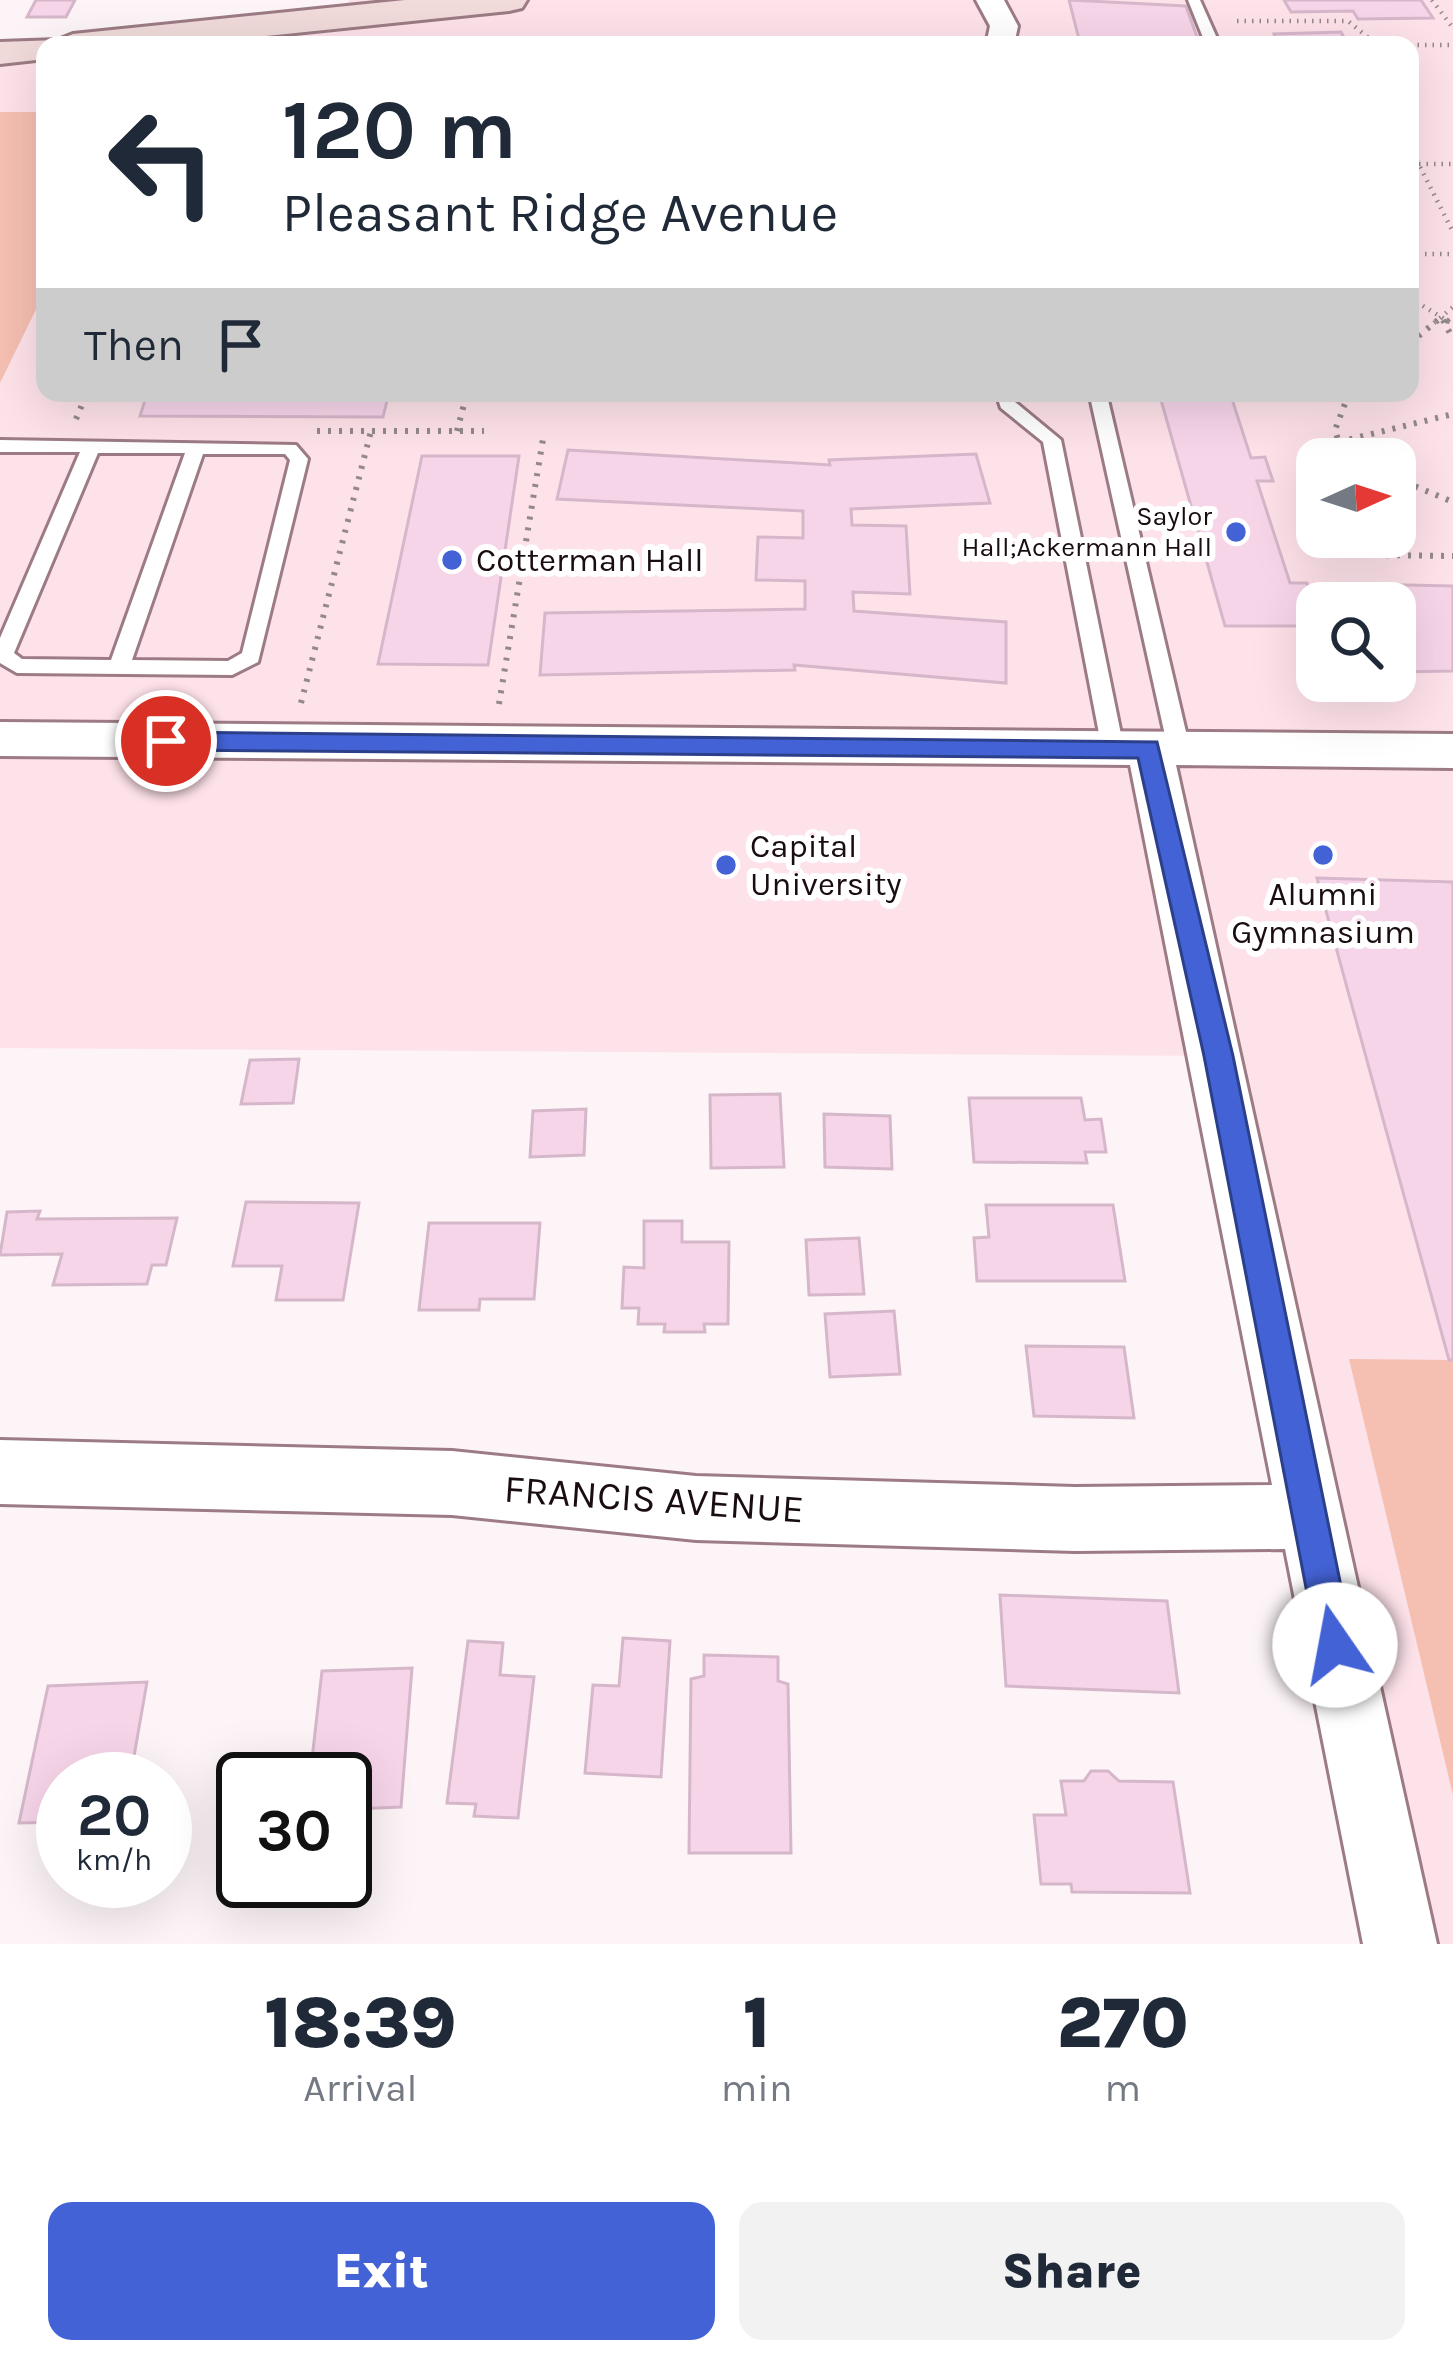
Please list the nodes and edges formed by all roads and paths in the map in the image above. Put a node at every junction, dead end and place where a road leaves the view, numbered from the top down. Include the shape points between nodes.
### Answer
1 (509, 0) edge
2 (990, 0) edge
3 (1194, 0) edge
4 (1432, 0) edge
5 (1202, 20) junction
6 (1453, 28) edge
7 (160, 36) edge
8 (1002, 36) edge
9 (1209, 36) edge
10 (1366, 36) edge
11 (1453, 44) edge
12 (1419, 45) edge
13 (36, 49) edge
14 (0, 52) edge
15 (1419, 164) joint
16 (1453, 164) edge
17 (1453, 232) edge
18 (1419, 254) edge
19 (1453, 254) edge
20 (1419, 304) edge
21 (1453, 307) edge
22 (1442, 319) junction
23 (1453, 324) edge
24 (1419, 337) edge
25 (1453, 339) edge
26 (465, 402) edge
27 (1007, 402) edge
28 (1099, 402) edge
29 (1346, 402) edge
30 (1453, 414) edge
31 (371, 431) dead end
32 (457, 431) dead end
33 (1338, 438) edge
34 (1355, 438) edge
35 (543, 440) dead end
36 (0, 446) edge
37 (196, 448) junction
38 (90, 450) junction
39 (1416, 487) edge
40 (1453, 502) edge
41 (1416, 556) edge
42 (1453, 556) edge
43 (1, 657) edge
44 (119, 667) junction
45 (0, 740) edge
46 (290, 742) junction
47 (492, 744) junction
48 (1147, 749) junction
49 (1453, 751) edge
50 (0, 1472) edge
51 (1307, 1516) junction
52 (1400, 1944) edge

1 - 7 main road
2 - 8 street
3 - 5 lane
4 - 6 path
5 - 9 lane
5 - 10 path via 1348,21
11 - 12 path
13 - 14 main road
15 - 16 path
15 - 17 path
18 - 19 path
20 - 22 path
21 - 22 path
22 - 23 path
22 - 24 path
22 - 25 path
26 - 32 path
27 - 48 lane via 1052,440
28 - 48 lane
29 - 33 path
30 - 34 path
31 - 46 path
35 - 47 path
36 - 38 lane
37 - 38 lane
37 - 44 lane
37 - 44 lane via 290,449 299,459 251,657 232,668
38 - 43 lane
39 - 40 path
41 - 42 path
43 - 44 lane via 17,666
45 - 46 street
46 - 47 street
47 - 48 street
48 - 49 street
48 - 51 street via 1219,1056
50 - 51 street, FRANCIS AVENUE via 452,1483 696,1508 1075,1519
51 - 52 street

